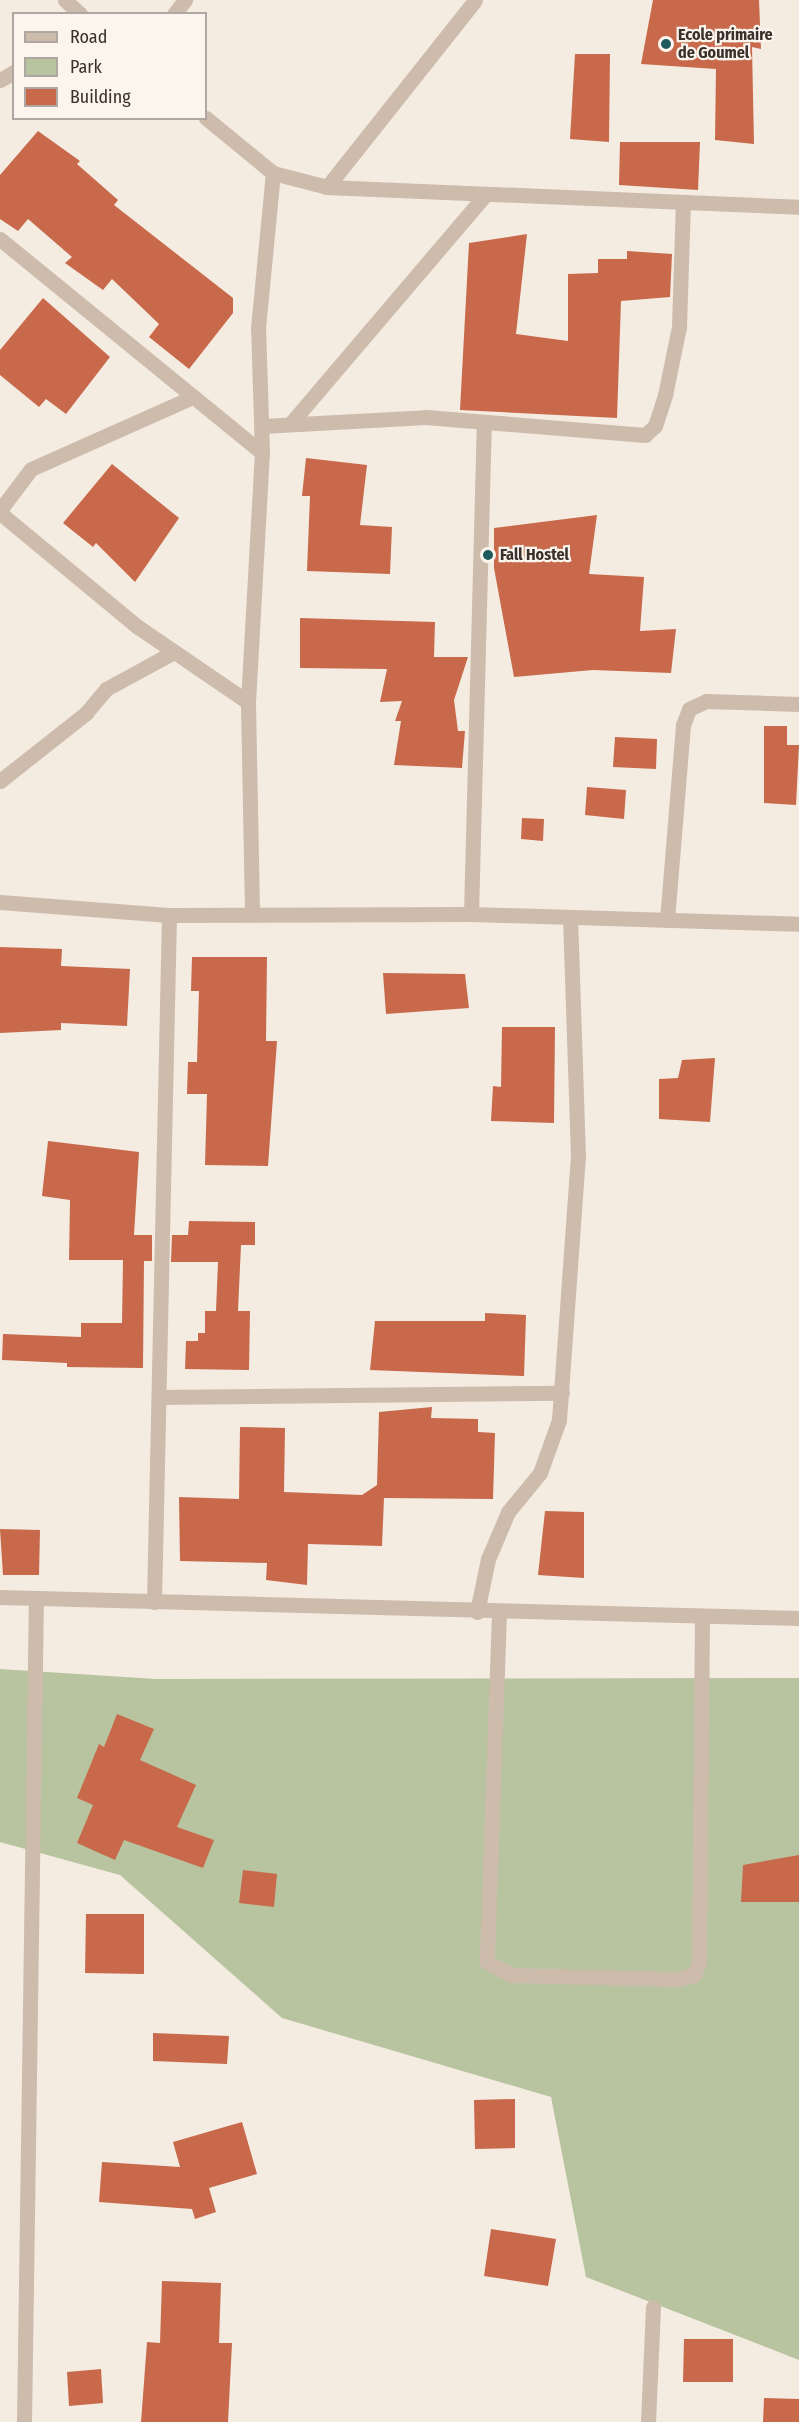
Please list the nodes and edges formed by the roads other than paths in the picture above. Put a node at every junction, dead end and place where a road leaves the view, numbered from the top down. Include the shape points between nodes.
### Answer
1 (65, 0) edge
2 (185, 0) edge
3 (475, 0) edge
4 (78, 12) edge
5 (176, 12) edge
6 (207, 119) edge
7 (273, 173) junction
8 (327, 187) junction
9 (486, 194) junction
10 (683, 202) junction
11 (799, 207) edge
12 (0, 239) edge
13 (193, 397) junction
14 (484, 422) junction
15 (291, 423) junction
16 (262, 426) junction
17 (262, 453) junction
18 (0, 512) edge
19 (174, 652) junction
20 (248, 702) junction
21 (799, 704) edge
22 (0, 781) edge
23 (0, 902) edge
24 (252, 911) junction
25 (471, 914) junction
26 (169, 915) junction
27 (570, 917) junction
28 (667, 920) junction
29 (799, 924) edge
30 (562, 1393) junction
31 (159, 1397) junction
32 (0, 1597) edge
33 (36, 1598) junction
34 (154, 1602) junction
35 (477, 1612) junction
36 (499, 1613) junction
37 (702, 1616) junction
38 (799, 1618) edge
39 (653, 2307) dead end
40 (24, 2422) edge
41 (648, 2422) edge

1 - 4 street
2 - 5 street
3 - 8 street
6 - 7 street
7 - 8 street
7 - 16 street via 258,328
8 - 9 street
9 - 10 street
9 - 15 street
10 - 11 street
10 - 14 street via 679,327 656,426 645,435
12 - 13 street
13 - 17 street
13 - 18 street via 31,469
14 - 15 street via 426,417
14 - 25 street
15 - 16 street
16 - 17 street
17 - 20 street
18 - 19 street
19 - 20 street
19 - 22 street via 106,689 79,719
20 - 24 street
21 - 28 street via 706,701 689,709 683,725
23 - 26 street
24 - 25 street
24 - 26 street
25 - 27 street
26 - 31 street
27 - 28 street
27 - 30 street via 578,1157
28 - 29 street
30 - 31 street
30 - 35 street via 559,1420 540,1473 508,1512 488,1559
31 - 34 street
32 - 33 street
33 - 34 street
33 - 40 street
34 - 35 street
35 - 36 street
36 - 37 street
36 - 37 street via 487,1962 512,1975 678,1978 694,1975 699,1961
37 - 38 street
39 - 41 street

